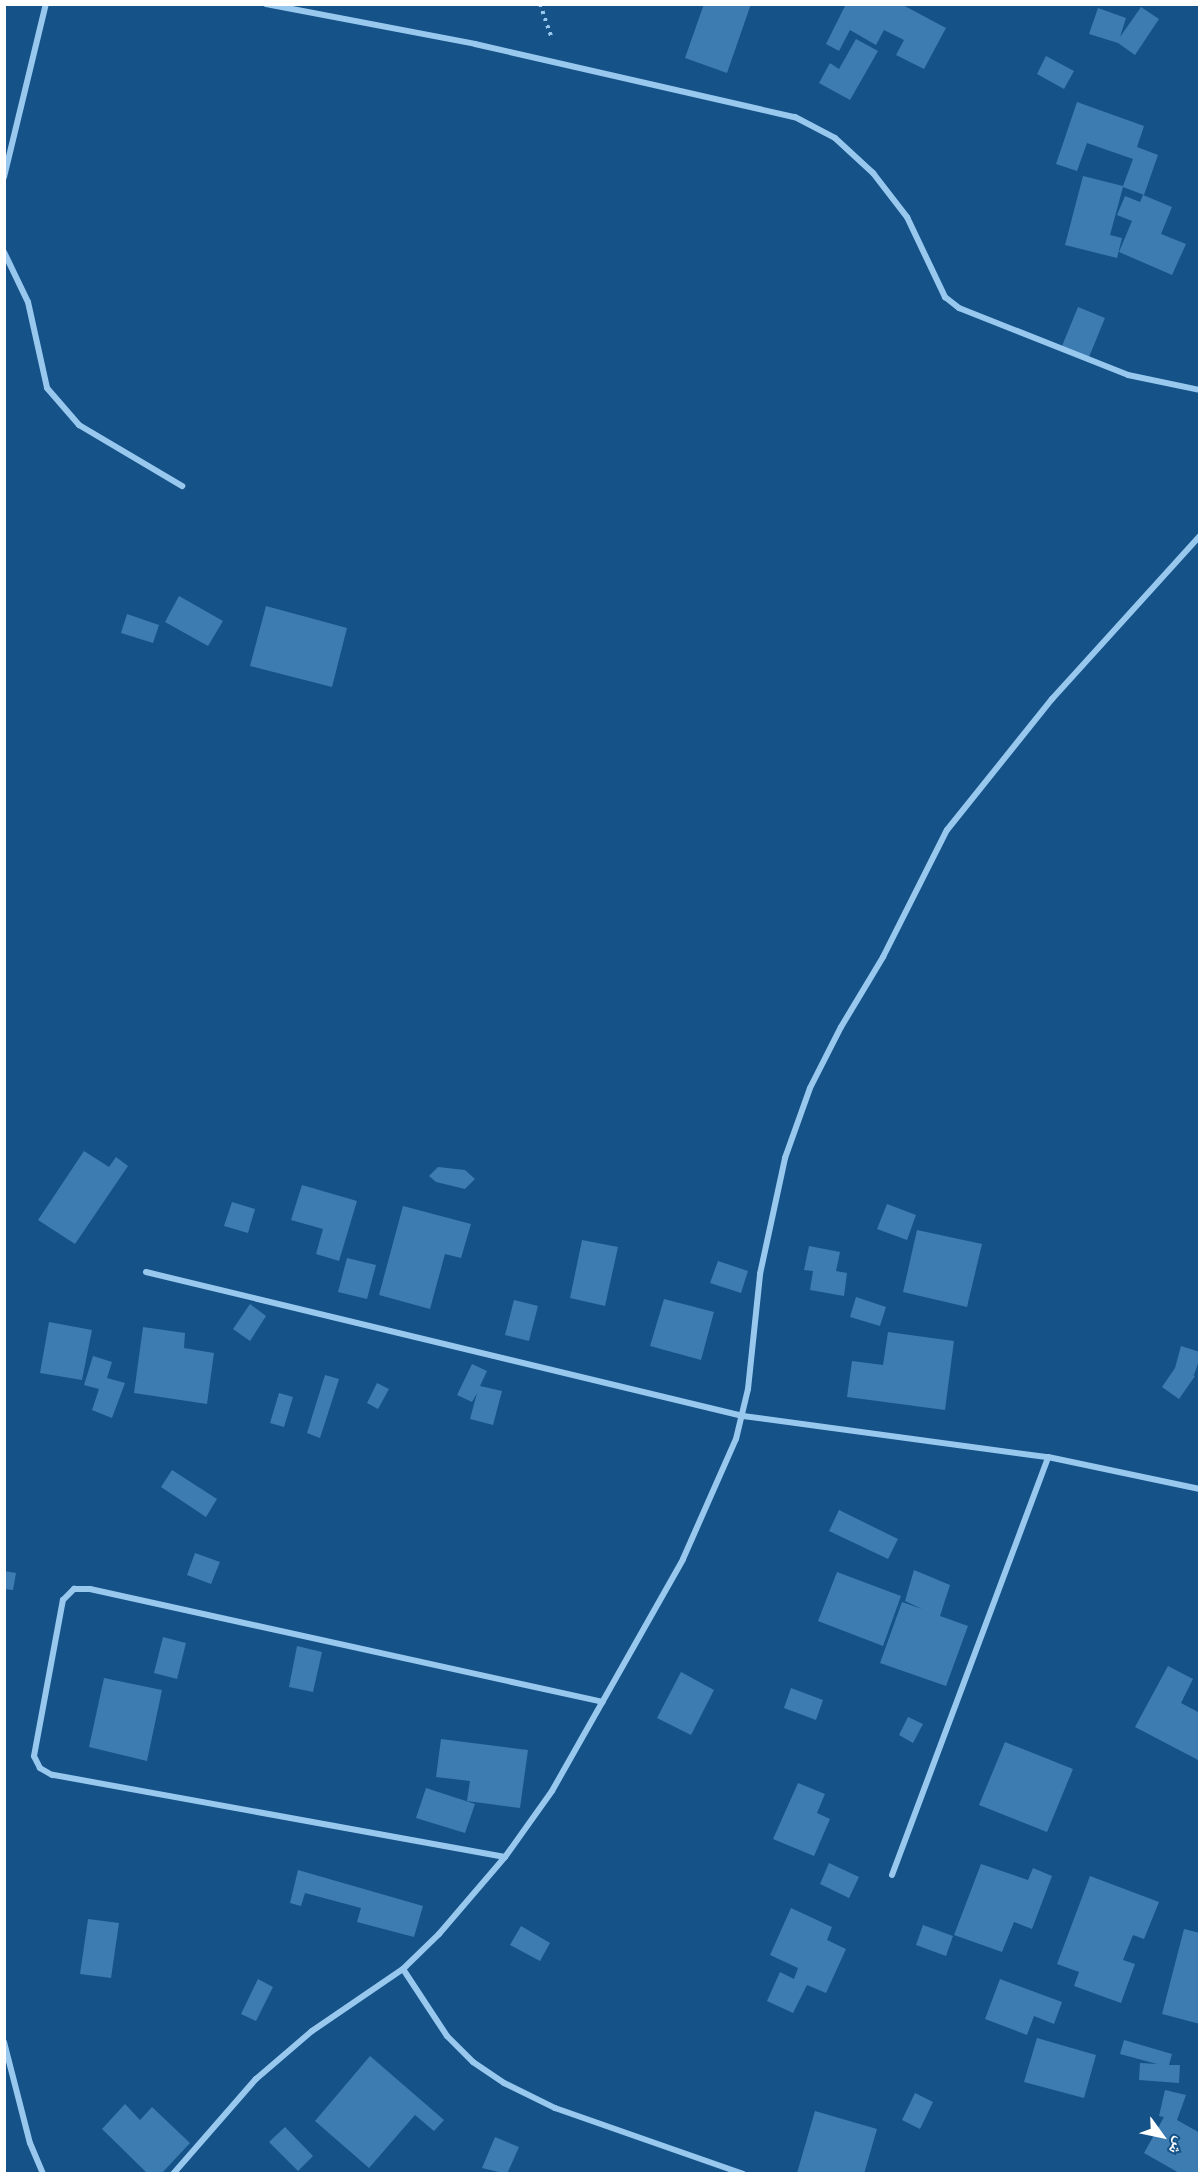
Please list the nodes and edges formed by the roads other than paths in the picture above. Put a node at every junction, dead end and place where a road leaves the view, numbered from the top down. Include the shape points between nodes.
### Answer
1 (46, 4) edge
2 (266, 4) edge
3 (4, 177) edge
4 (4, 252) edge
5 (1200, 390) edge
6 (182, 486) dead end
7 (1200, 536) edge
8 (146, 1272) dead end
9 (743, 1416) junction
10 (1048, 1457) junction
11 (1200, 1489) edge
12 (603, 1702) junction
13 (505, 1857) junction
14 (892, 1875) dead end
15 (403, 1969) junction
16 (4, 2042) edge
17 (43, 2174) edge
18 (173, 2174) edge
19 (743, 2174) edge

1 - 3 street
2 - 5 street via 475,44 795,117 835,138 873,173 908,217 945,297 959,308 1128,375
4 - 6 street via 28,302 46,388 79,425
7 - 9 street via 1052,699 946,830 883,957 841,1027 810,1088 784,1158 760,1274
8 - 9 street
9 - 10 street
9 - 12 street via 683,1559
10 - 11 street
10 - 14 street
12 - 13 street via 552,1791
12 - 13 street via 90,1589 74,1589 63,1600 34,1756 40,1768 52,1775
13 - 15 street via 467,1905
15 - 18 street via 312,2031 256,2079
15 - 19 street via 447,2036 473,2062 504,2083 555,2108
16 - 17 street via 30,2143

